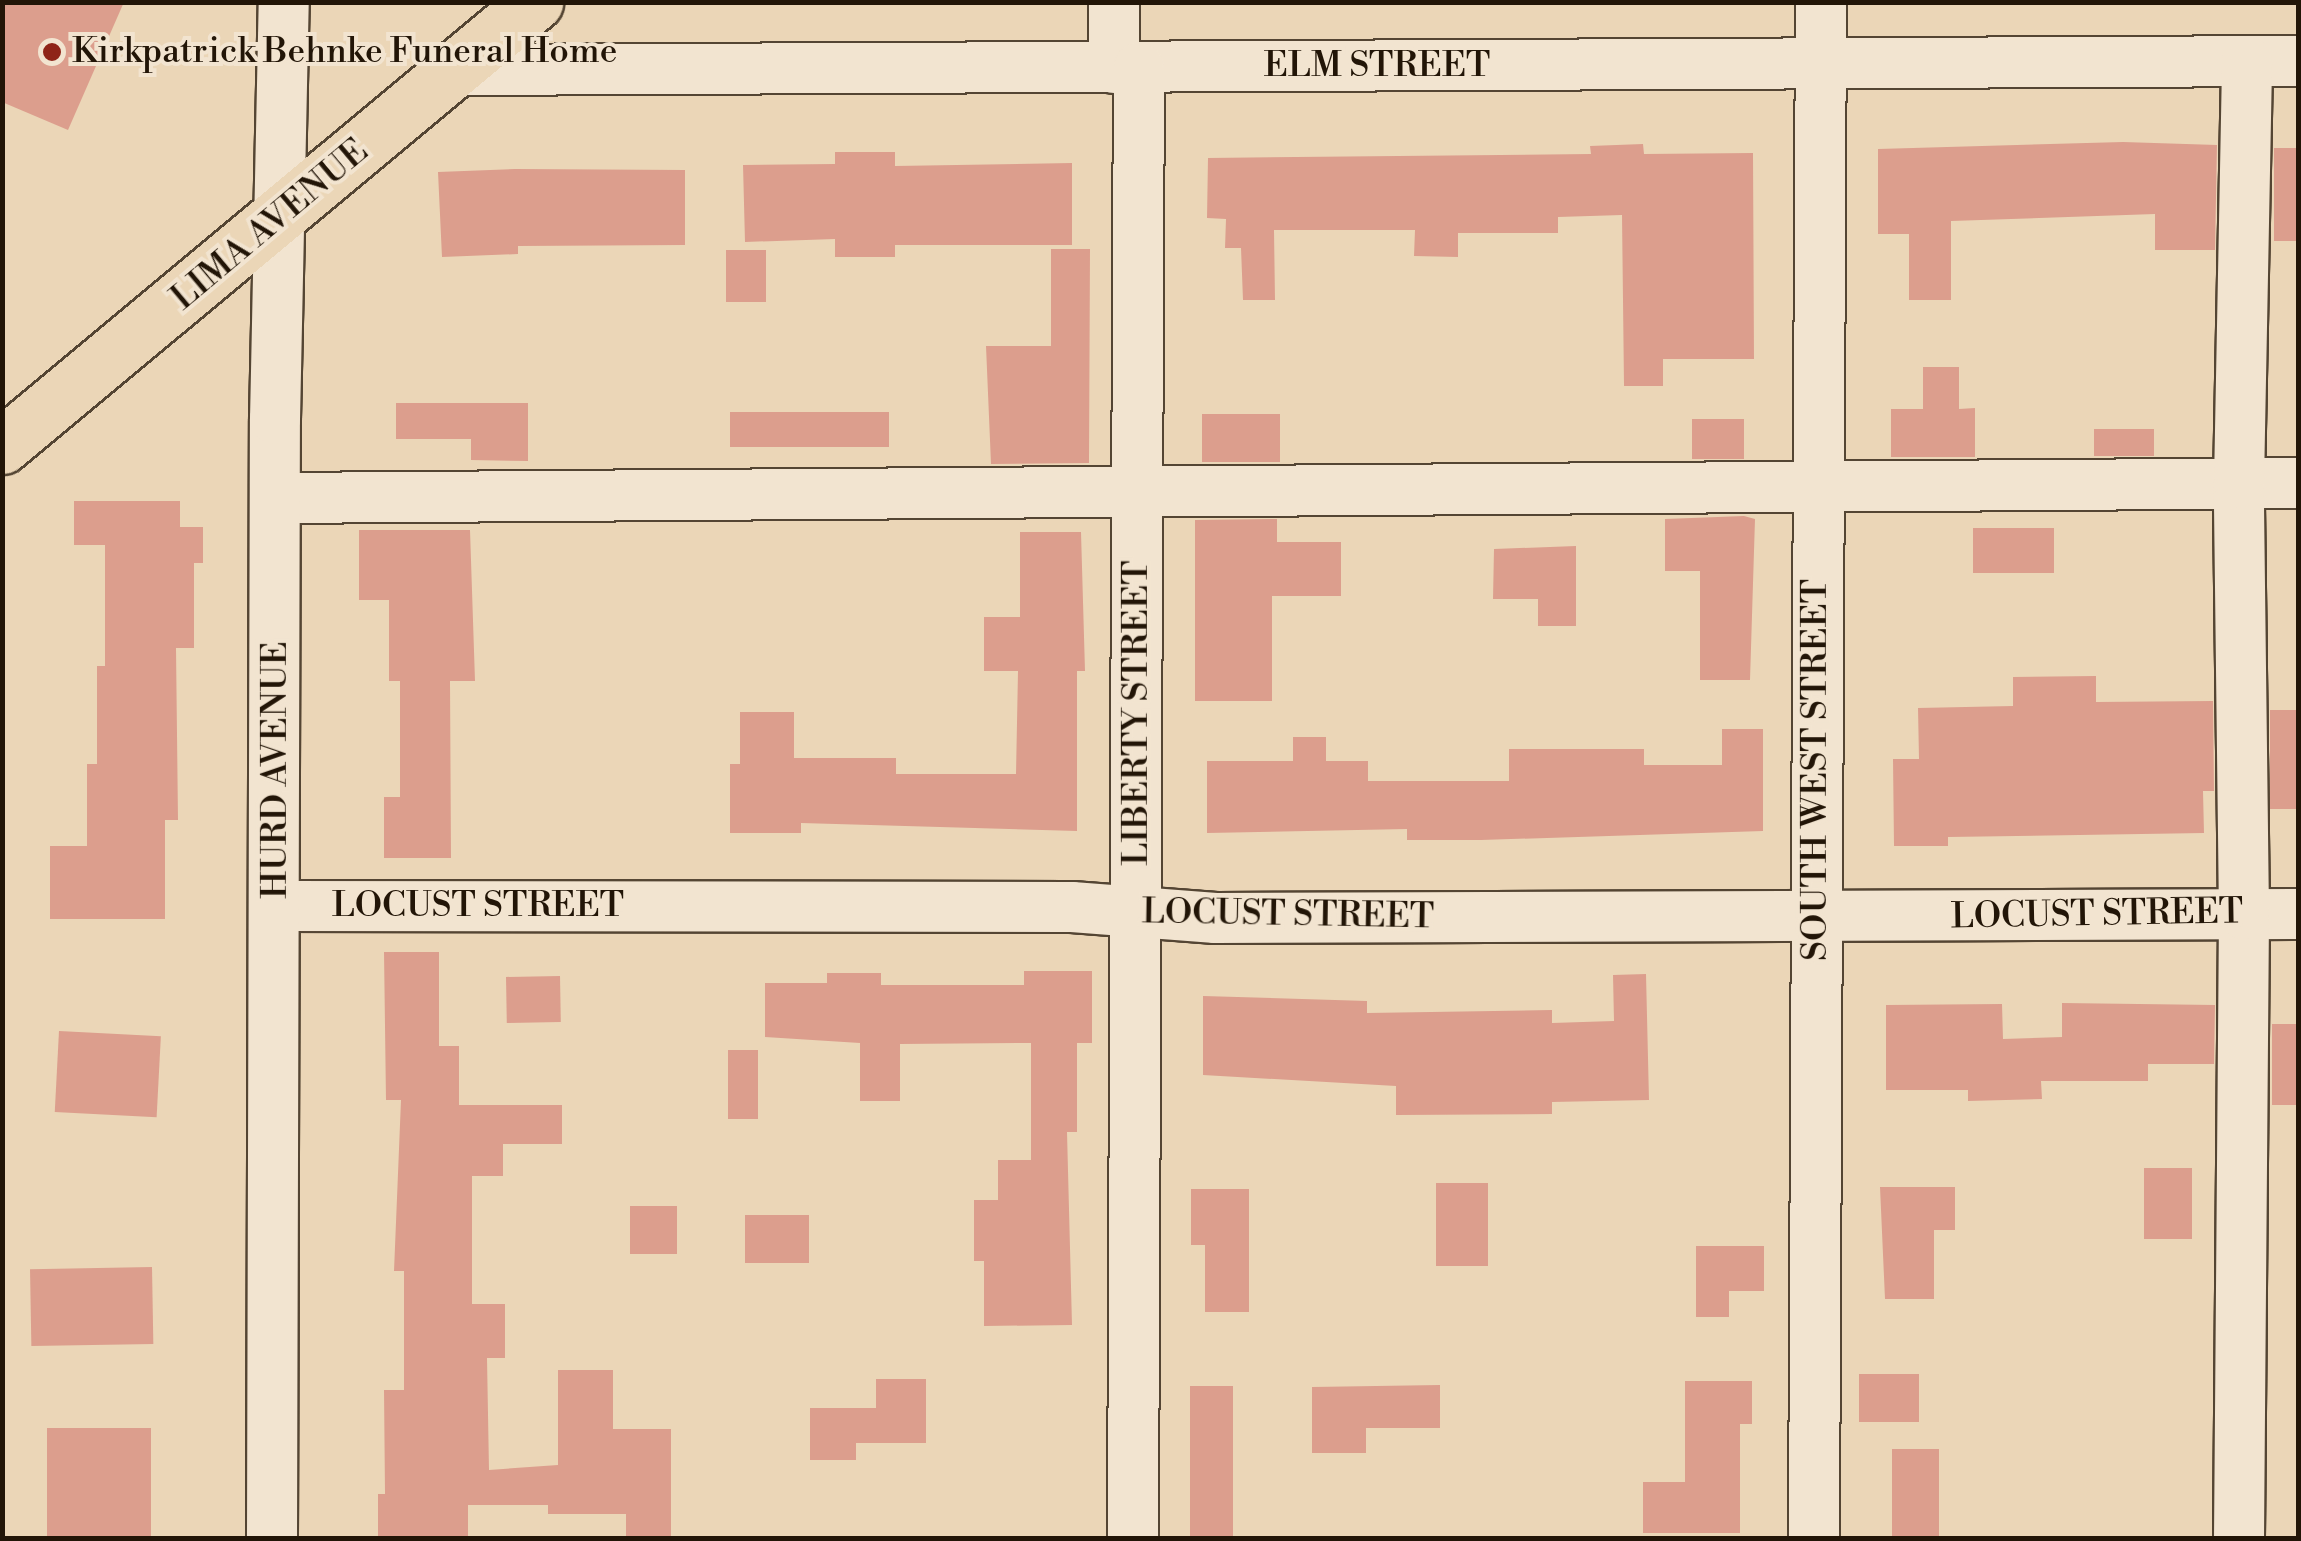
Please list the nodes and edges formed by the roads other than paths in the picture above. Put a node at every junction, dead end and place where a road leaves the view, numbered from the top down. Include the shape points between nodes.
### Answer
1 (284, 2) edge
2 (536, 2) edge
3 (1114, 2) edge
4 (1821, 2) edge
5 (2247, 61) junction
6 (2298, 61) edge
7 (1822, 64) junction
8 (1126, 68) junction
9 (456, 70) junction
10 (282, 216) junction
11 (2, 446) edge
12 (2239, 483) junction
13 (2298, 483) edge
14 (1818, 485) junction
15 (1138, 493) junction
16 (275, 498) junction
17 (277, 906) junction
18 (1136, 912) junction
19 (2244, 914) junction
20 (2298, 914) edge
21 (1815, 918) junction
22 (272, 1538) edge
23 (1133, 1538) edge
24 (1814, 1538) edge
25 (2239, 1538) edge

1 - 10 street, HURD AVENUE
2 - 9 main road, LIMA AVENUE
3 - 8 street, LIBERTY STREET
4 - 7 street, SOUTH WEST STREET
5 - 6 street, ELM STREET
5 - 7 street, ELM STREET
5 - 12 street
7 - 8 street, ELM STREET
7 - 14 street, SOUTH WEST STREET
8 - 9 street, ELM STREET
8 - 15 street, LIBERTY STREET
9 - 10 main road, LIMA AVENUE
10 - 11 main road, LIMA AVENUE
10 - 16 street, HURD AVENUE
12 - 13 street
12 - 14 street
12 - 19 street
14 - 15 street
14 - 21 street, SOUTH WEST STREET
15 - 16 street
15 - 18 street, LIBERTY STREET
16 - 17 street, HURD AVENUE
17 - 18 street, LOCUST STREET
17 - 22 street, HURD AVENUE
18 - 21 street, LOCUST STREET via 1216,918
18 - 23 street, LIBERTY STREET
19 - 20 street, LOCUST STREET
19 - 21 street, LOCUST STREET
19 - 25 street
21 - 24 street, SOUTH WEST STREET

